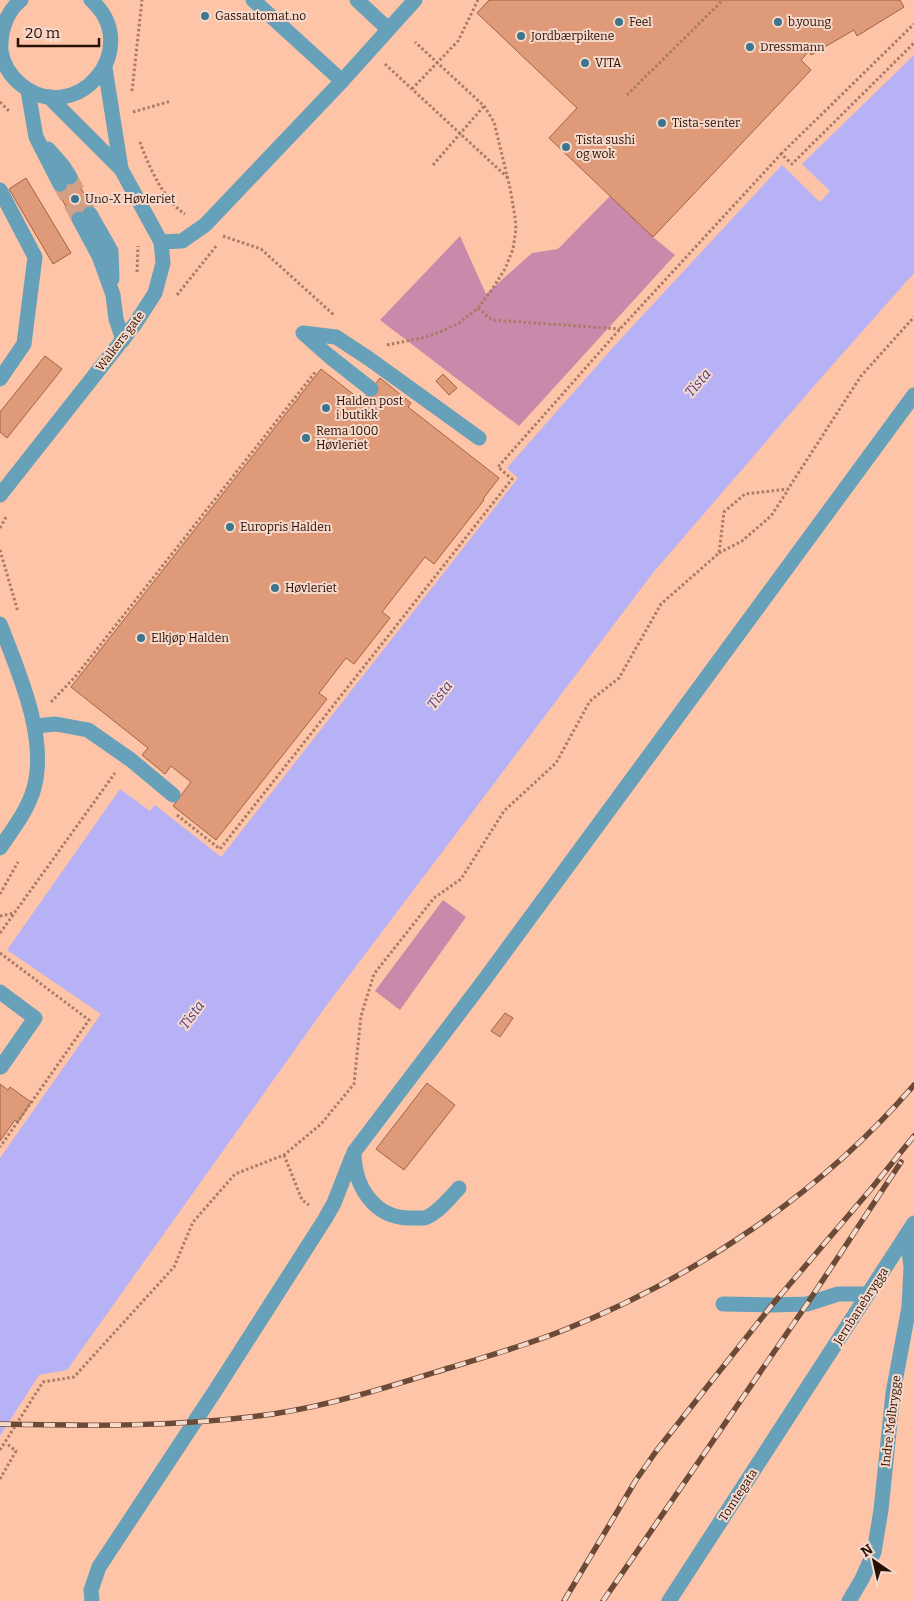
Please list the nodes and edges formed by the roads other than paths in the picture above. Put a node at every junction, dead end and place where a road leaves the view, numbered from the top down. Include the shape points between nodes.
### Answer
1 (253, 0) edge
2 (357, 0) edge
3 (415, 0) edge
4 (18, 2) edge
5 (100, 3) edge
6 (0, 4) edge
7 (388, 29) junction
8 (1, 58) edge
9 (105, 68) junction
10 (342, 81) junction
11 (28, 90) junction
12 (49, 97) junction
13 (121, 169) junction
14 (65, 181) tunnel mouth
15 (0, 190) edge
16 (84, 216) tunnel mouth
17 (161, 242) junction
18 (123, 340) junction
19 (0, 378) edge
20 (371, 390) dead end
21 (914, 395) edge
22 (479, 438) dead end
23 (0, 495) edge
24 (0, 624) edge
25 (35, 726) junction
26 (173, 795) dead end
27 (0, 848) edge
28 (0, 992) edge
29 (1, 1067) edge
30 (354, 1152) junction
31 (459, 1188) dead end
32 (914, 1223) edge
33 (907, 1236) junction
34 (868, 1294) junction
35 (722, 1304) dead end
36 (807, 1388) joint
37 (92, 1601) edge
38 (669, 1601) edge
39 (849, 1601) edge

1 - 10 street
2 - 7 street
3 - 7 street
4 - 6 street
4 - 8 street via 2,29
5 - 9 street via 111,38
7 - 10 street
8 - 11 street via 12,77
9 - 12 street via 82,92 66,97
9 - 13 street, Walkers gate
10 - 17 street via 205,225 182,241
11 - 12 street
11 - 14 street via 36,137 63,166
12 - 13 street, Walkers gate
13 - 17 street, Walkers gate
15 - 19 street via 35,257 24,344
16 - 18 street via 113,295
17 - 18 street, Walkers gate via 163,264 155,293
18 - 23 street, Walkers gate
20 - 22 street via 303,333 336,337
21 - 30 street
24 - 25 street
25 - 26 street via 56,724 88,730
25 - 27 street via 37,761 34,787 23,815
28 - 29 street via 35,1018
30 - 31 street via 357,1179 383,1212 404,1218 425,1218
30 - 37 street via 334,1203 99,1567 91,1590
32 - 33 street, Jernbanebrygga
33 - 34 street, Jernbanebrygga
33 - 39 street, Indre Mølbrygge via 911,1267 909,1307 893,1393 881,1510 874,1552
34 - 35 street via 838,1294 806,1304
34 - 36 street, Jernbanebrygga
36 - 38 street, Tomtegata

